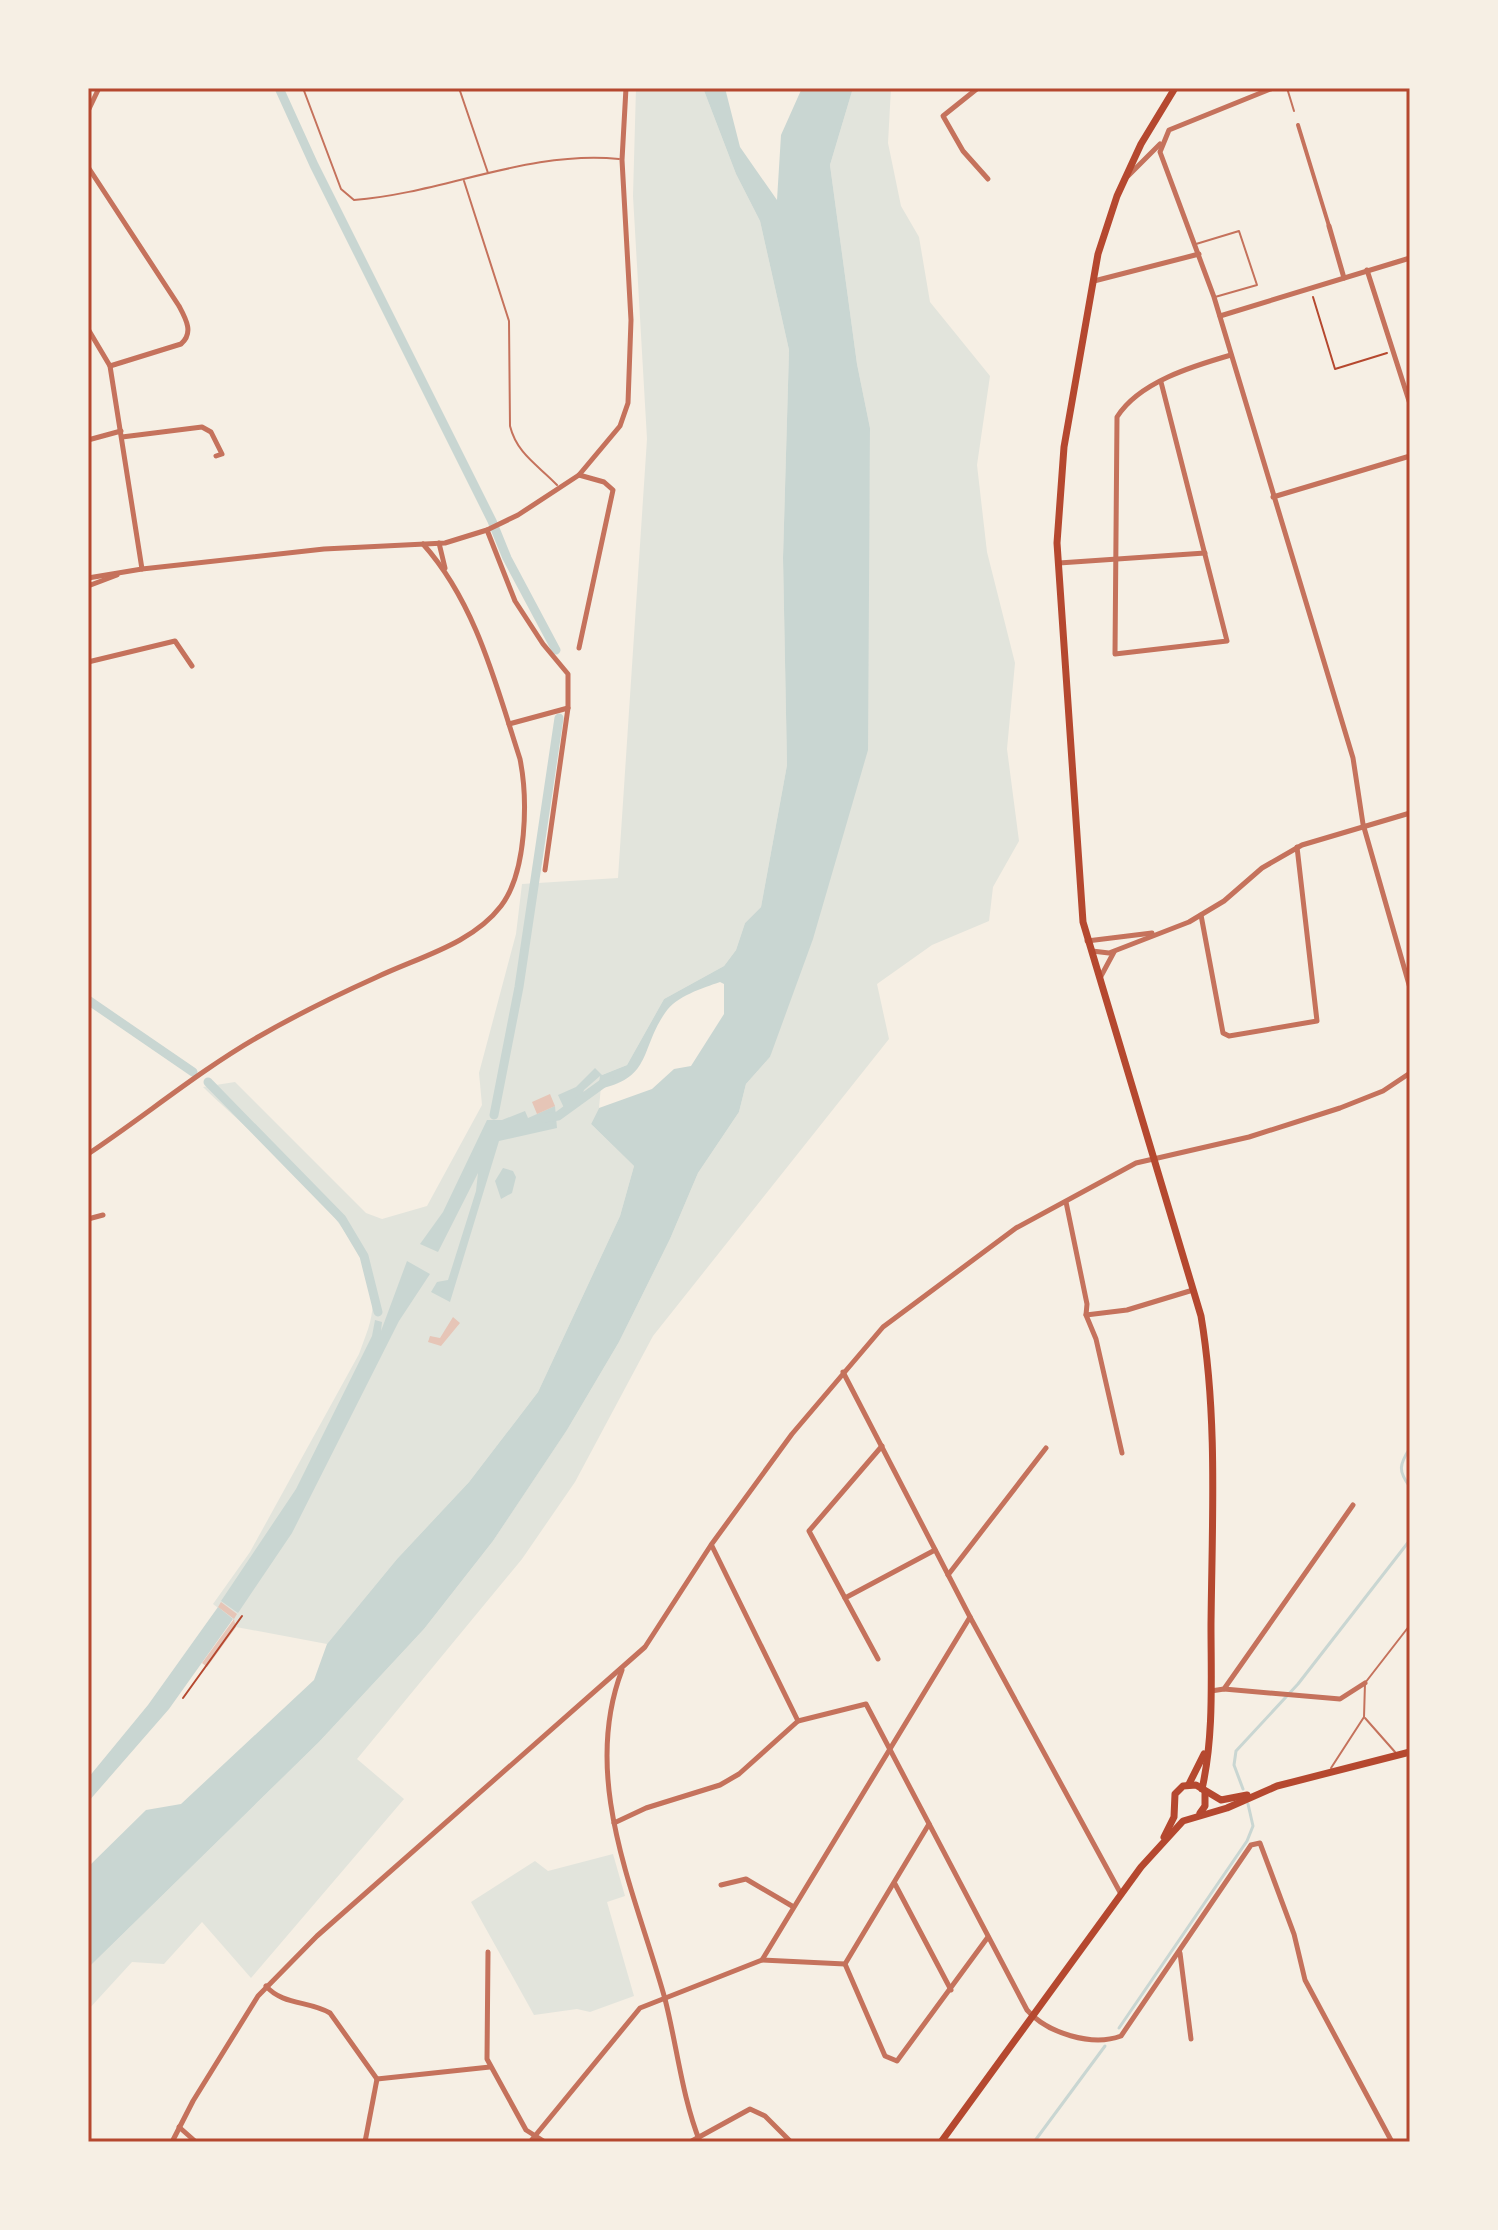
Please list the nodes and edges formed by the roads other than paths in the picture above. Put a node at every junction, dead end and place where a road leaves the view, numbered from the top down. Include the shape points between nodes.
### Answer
1 (99, 88) edge
2 (303, 88) edge
3 (459, 88) edge
4 (626, 88) edge
5 (978, 88) edge
6 (1175, 88) edge
7 (1273, 88) edge
8 (1287, 88) edge
9 (88, 111) edge
10 (1294, 111) dead end
11 (1298, 125) dead end
12 (1160, 144) junction
13 (622, 160) junction
14 (88, 167) edge
15 (488, 173) junction
16 (988, 179) dead end
17 (463, 180) junction
18 (1125, 180) junction
19 (1329, 226) joint
20 (1195, 245) junction
21 (1199, 254) junction
22 (1410, 258) edge
23 (1367, 270) junction
24 (1344, 278) junction
25 (1093, 281) junction
26 (1214, 297) junction
27 (1219, 316) junction
28 (88, 329) edge
29 (1231, 355) junction
30 (110, 366) junction
31 (1161, 382) junction
32 (1410, 404) edge
33 (122, 434) junction
34 (88, 440) edge
35 (216, 456) dead end
36 (1410, 456) edge
37 (579, 475) junction
38 (561, 489) junction
39 (1273, 497) junction
40 (489, 529) junction
41 (422, 543) junction
42 (439, 543) junction
43 (1205, 553) junction
44 (1115, 560) junction
45 (1059, 563) junction
46 (142, 569) junction
47 (445, 569) junction
48 (121, 574) junction
49 (88, 578) edge
50 (88, 586) edge
51 (579, 648) dead end
52 (88, 662) edge
53 (192, 666) dead end
54 (88, 671) edge
55 (88, 681) edge
56 (568, 708) junction
57 (509, 724) junction
58 (1410, 813) edge
59 (1363, 824) junction
60 (1297, 847) junction
61 (545, 870) dead end
62 (1201, 915) junction
63 (1165, 932) junction
64 (1088, 945) junction
65 (1118, 949) junction
66 (1099, 982) junction
67 (1410, 988) edge
68 (1410, 1073) edge
69 (88, 1154) edge
70 (1153, 1158) junction
71 (1066, 1202) junction
72 (103, 1215) dead end
73 (88, 1219) edge
74 (1193, 1290) junction
75 (1086, 1315) junction
76 (843, 1372) junction
77 (882, 1446) junction
78 (1046, 1448) dead end
79 (1122, 1453) dead end
80 (1353, 1505) dead end
81 (711, 1545) junction
82 (935, 1550) junction
83 (948, 1575) junction
84 (845, 1598) junction
85 (970, 1617) junction
86 (1410, 1625) edge
87 (878, 1659) dead end
88 (622, 1669) junction
89 (1365, 1683) junction
90 (1224, 1689) junction
91 (1211, 1691) junction
92 (1364, 1717) junction
93 (798, 1721) junction
94 (890, 1746) junction
95 (1207, 1749) junction
96 (1410, 1752) edge
97 (1398, 1755) junction
98 (1328, 1773) junction
99 (1189, 1784) junction
100 (1203, 1791) junction
101 (1258, 1793) junction
102 (1175, 1805) junction
103 (1200, 1813) junction
104 (1189, 1816) junction
105 (614, 1823) junction
106 (930, 1823) junction
107 (1161, 1843) junction
108 (895, 1883) junction
109 (721, 1885) dead end
110 (1122, 1895) junction
111 (792, 1906) junction
112 (988, 1937) junction
113 (1180, 1951) junction
114 (488, 1952) dead end
115 (762, 1960) junction
116 (845, 1964) junction
117 (266, 1986) junction
118 (951, 1990) junction
119 (664, 1997) junction
120 (1032, 2016) junction
121 (1191, 2039) dead end
122 (490, 2067) junction
123 (377, 2079) junction
124 (179, 2127) junction
125 (532, 2140) edge
126 (699, 2140) edge
127 (172, 2142) edge
128 (196, 2142) edge
129 (365, 2142) edge
130 (545, 2142) edge
131 (690, 2142) edge
132 (791, 2142) edge
133 (941, 2142) edge
134 (1392, 2142) edge

1 - 9 street
2 - 17 lane via 341,189 354,200
3 - 15 lane
4 - 13 street
5 - 16 street via 943,116 963,151
6 - 18 main road
7 - 12 street via 1169,130
8 - 10 lane
11 - 19 street
12 - 18 street
12 - 20 street
13 - 15 lane via 591,155
13 - 37 street via 631,320 628,403 620,426
14 - 30 street via 179,306 188,331 181,344
15 - 17 lane
17 - 38 lane via 509,321 514,440
18 - 25 main road
19 - 24 street
20 - 21 street
20 - 26 lane via 1239,231 1257,285
21 - 25 street
21 - 26 street
22 - 23 street
23 - 24 street
23 - 32 street
24 - 27 street
25 - 45 main road via 1064,447
26 - 27 street
27 - 29 street
28 - 30 street
29 - 31 street
29 - 39 street
30 - 33 street
31 - 43 street
31 - 44 street via 1126,402 1117,417
33 - 34 street
33 - 35 street via 202,427 216,441 222,454
33 - 46 street
36 - 39 street
37 - 38 street
37 - 51 street via 613,490
38 - 40 street
39 - 59 street via 1353,758
40 - 42 street
40 - 56 street via 515,601 568,674
41 - 42 street
41 - 46 street
41 - 47 street
42 - 47 street
43 - 44 street
43 - 44 street via 1227,641 1115,654
44 - 45 street
45 - 64 main road
46 - 48 street
47 - 57 street via 481,644
48 - 49 street
48 - 50 street
52 - 53 street via 175,641
54 - 55 street
56 - 57 street
56 - 61 street
57 - 69 street via 524,782 524,826 510,894 485,925 258,1037
58 - 59 street
59 - 60 street
59 - 67 street
60 - 62 street
60 - 62 street via 1317,1021 1223,1033
62 - 63 street
63 - 64 street
63 - 65 street
64 - 65 street via 1103,955
64 - 66 main road
65 - 66 street
66 - 70 main road
68 - 70 street via 1383,1091 1340,1108 1249,1137
70 - 71 street
70 - 74 main road
71 - 75 street
71 - 76 street via 1016,1228 883,1327
72 - 73 street
74 - 75 street via 1127,1310
74 - 91 main road via 1211,1388
75 - 79 street
76 - 77 street
76 - 81 street
77 - 82 street
77 - 84 street via 809,1531
78 - 83 street
80 - 90 street
81 - 88 street via 663,1622
81 - 93 street
82 - 83 street
82 - 84 street
83 - 85 street
84 - 87 street
85 - 94 street
85 - 110 street
86 - 89 lane
88 - 105 street via 607,1744
88 - 117 street
89 - 90 street via 1340,1699
89 - 92 lane
90 - 91 street
91 - 95 main road
92 - 97 lane
92 - 98 lane
93 - 94 street via 866,1704
93 - 105 street via 720,1785
94 - 106 street
94 - 111 street
95 - 99 main road
95 - 100 main road
96 - 97 main road
97 - 98 main road
98 - 101 main road
99 - 100 main road
99 - 102 main road via 1176,1791
100 - 101 main road via 1221,1800
100 - 103 main road via 1205,1806
101 - 103 main road via 1227,1808
102 - 104 main road
102 - 107 main road
103 - 104 main road
104 - 107 main road
105 - 119 street
106 - 108 street
106 - 112 street
107 - 110 main road
108 - 116 street
108 - 118 street
109 - 111 street via 746,1879
110 - 120 main road
111 - 115 street
112 - 118 street
112 - 120 street
113 - 120 street via 1121,2036 1069,2035
113 - 121 street
113 - 134 street via 1251,1845 1260,1843 1305,1980
114 - 122 street
115 - 116 street
115 - 119 street
116 - 118 street via 885,2056 897,2061
117 - 123 street via 285,1999 330,2013
117 - 124 street
119 - 125 street via 640,2008
119 - 126 street
120 - 133 main road
122 - 123 street
122 - 125 street
123 - 129 street
124 - 127 street
124 - 128 street
125 - 130 street
126 - 131 street
126 - 132 street via 750,2109

